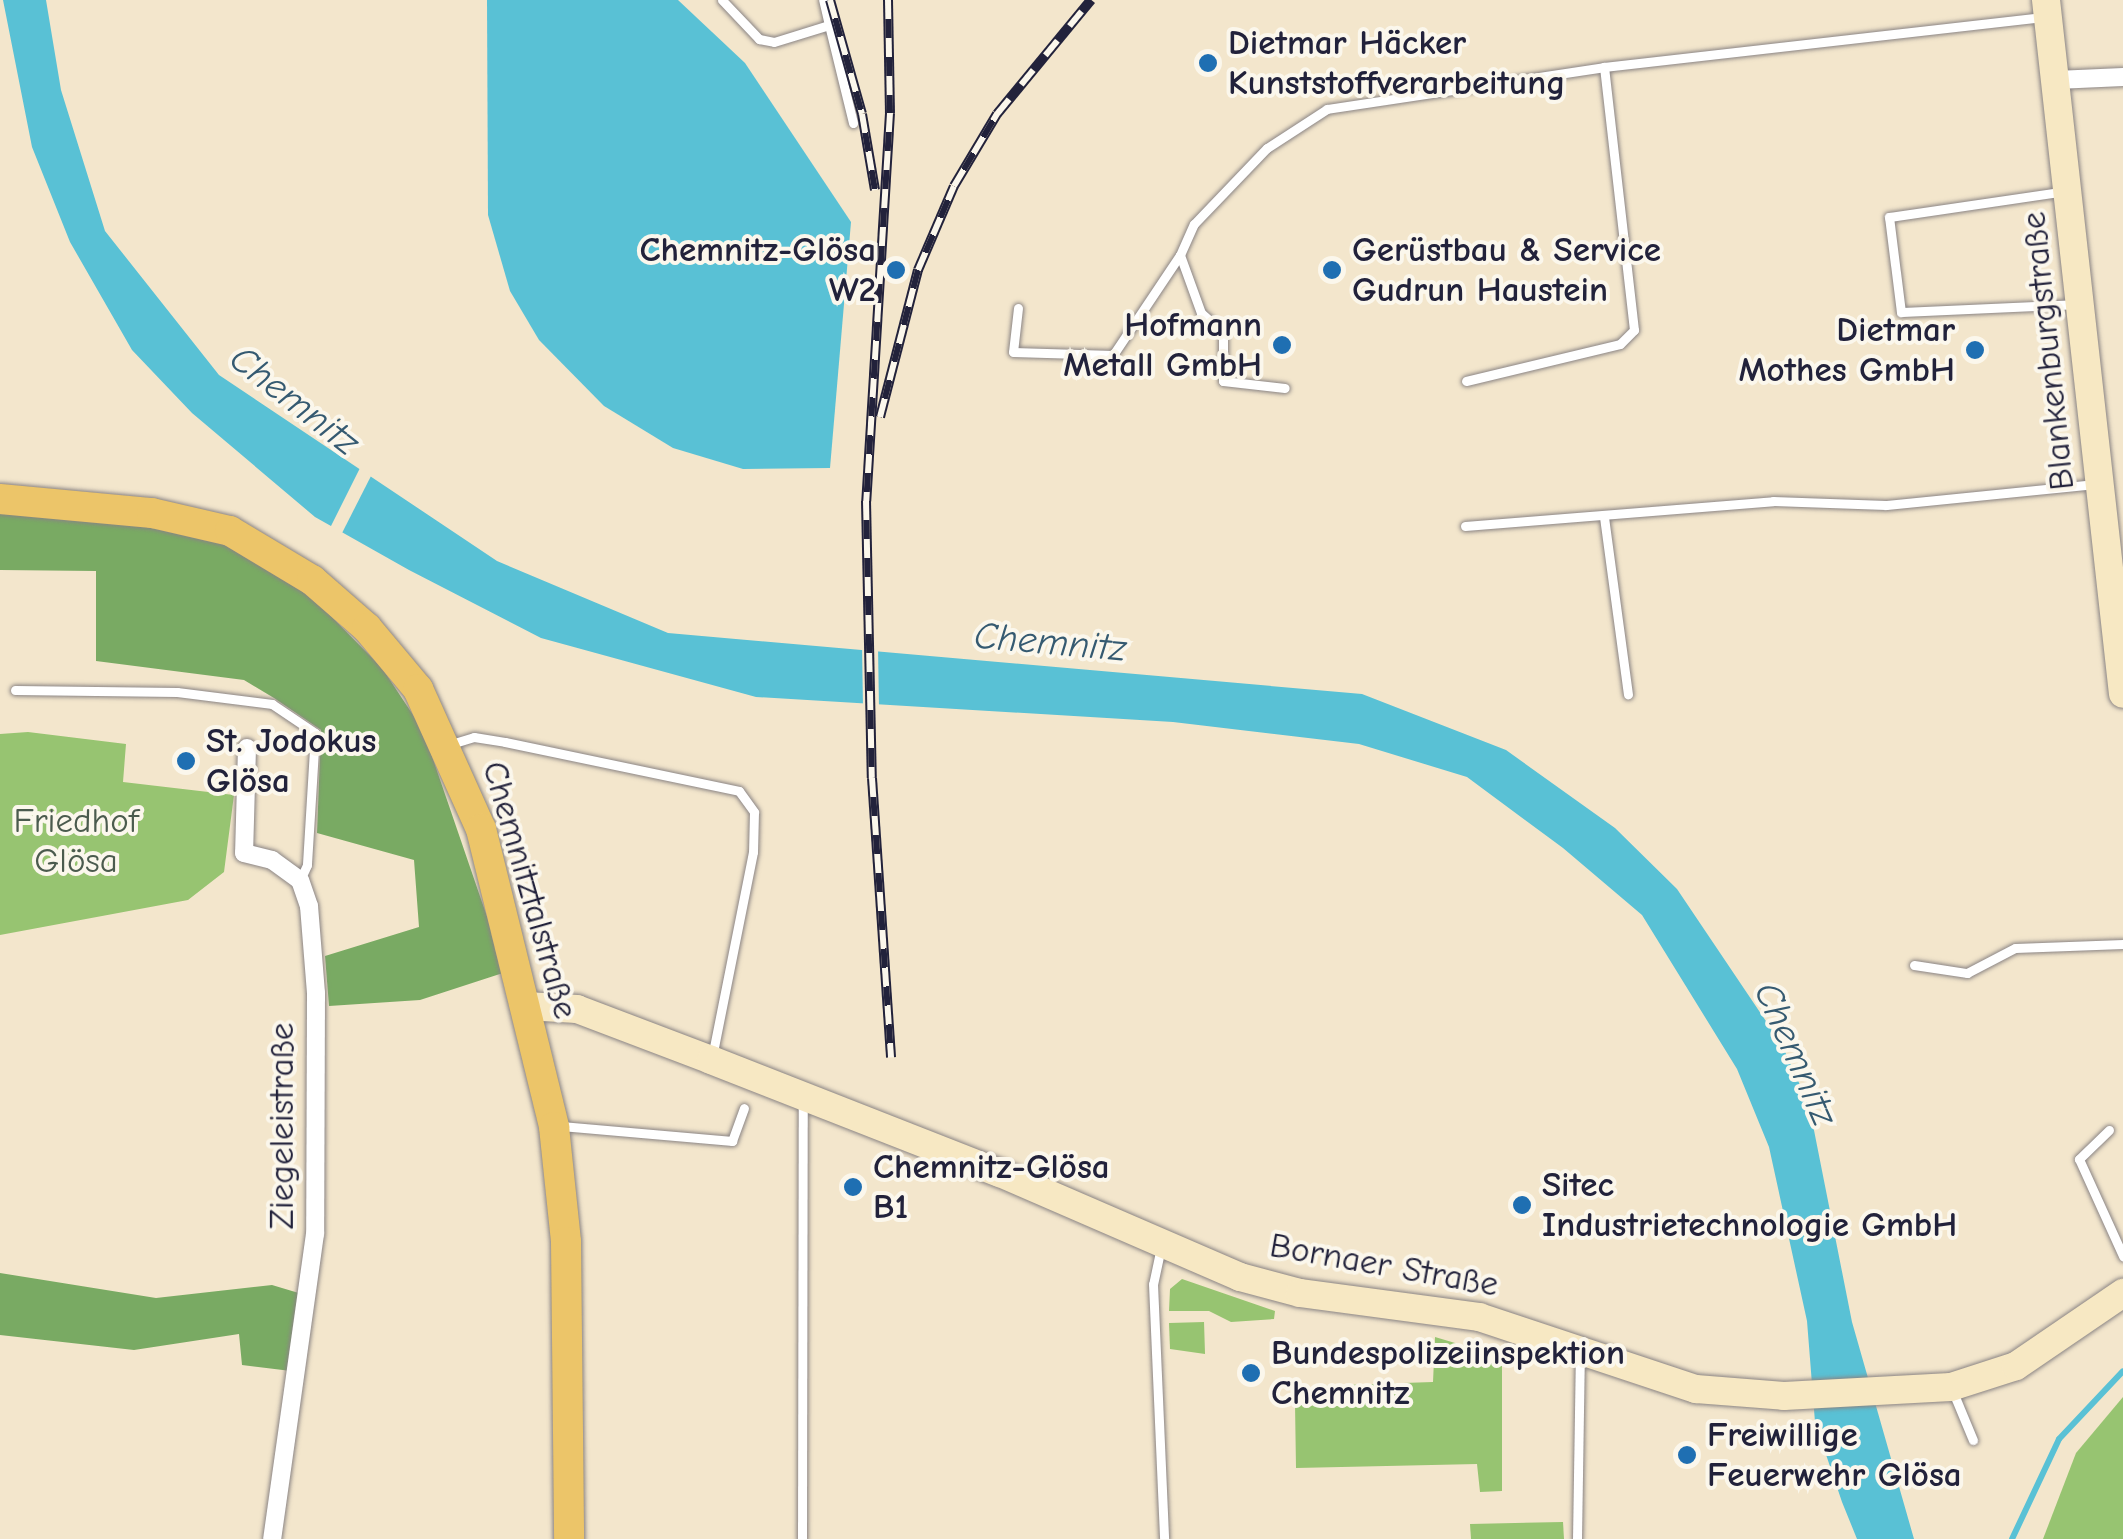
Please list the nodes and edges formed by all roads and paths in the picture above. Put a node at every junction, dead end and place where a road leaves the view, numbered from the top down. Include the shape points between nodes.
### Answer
1 (722, 0) edge
2 (824, 0) edge
3 (2047, 8) edge
4 (829, 25) junction
5 (1604, 67) junction
6 (2123, 77) edge
7 (2056, 80) junction
8 (853, 123) dead end
9 (2068, 191) junction
10 (1180, 256) junction
11 (2082, 304) junction
12 (1018, 308) dead end
13 (1466, 381) dead end
14 (1285, 388) dead end
15 (2099, 484) junction
16 (0, 498) edge
17 (1604, 517) junction
18 (1466, 526) dead end
19 (15, 690) dead end
20 (1628, 694) dead end
21 (2123, 694) edge
22 (448, 745) junction
23 (247, 748) dead end
24 (300, 880) junction
25 (2123, 944) edge
26 (1914, 965) dead end
27 (526, 1006) junction
28 (711, 1060) junction
29 (804, 1096) junction
30 (744, 1108) dead end
31 (554, 1127) junction
32 (2109, 1130) dead end
33 (1162, 1244) junction
34 (2123, 1256) edge
35 (2123, 1293) edge
36 (1581, 1349) junction
37 (1951, 1387) junction
38 (1972, 1440) dead end
39 (272, 1539) edge
40 (569, 1539) edge
41 (802, 1539) edge
42 (1164, 1539) edge
43 (1577, 1539) edge

1 - 4 lane via 759,40 774,42
2 - 4 lane
3 - 5 lane
3 - 7 main road, Blankenburgstraße
4 - 8 lane
5 - 10 lane via 1327,108 1239,175 1194,224
5 - 13 lane via 1634,330 1620,344
6 - 7 street
7 - 9 main road, Blankenburgstraße
9 - 11 main road, Blankenburgstraße
9 - 11 lane via 1889,216 1901,312
10 - 12 lane via 1113,355 1014,352
10 - 14 lane via 1201,313 1222,332 1223,381
11 - 15 main road, Blankenburgstraße
15 - 17 lane via 1886,505 1773,500
15 - 21 main road, Blankenburgstraße
16 - 22 main road, Chemnitztalstraße via 197,520 266,549 312,580 384,646
17 - 18 lane
17 - 20 lane
19 - 24 lane via 177,692 272,704 315,733 308,865
22 - 27 main road, Chemnitztalstraße via 481,829
22 - 28 lane via 474,737 739,791 754,812 753,852
23 - 24 street via 244,853 272,860
24 - 39 street, Ziegeleistraße via 316,993 315,1234
25 - 26 lane via 2015,948 1967,973
27 - 28 main road, Bornaer Straße via 577,1009
27 - 31 main road, Chemnitztalstraße
28 - 29 main road, Bornaer Straße
29 - 33 main road, Bornaer Straße
29 - 41 lane
30 - 31 lane via 732,1141
31 - 40 main road, Chemnitztalstraße via 566,1242
32 - 34 lane via 2079,1159
33 - 36 main road, Bornaer Straße via 1271,1287 1480,1317
33 - 42 lane via 1153,1284
35 - 37 main road, Bornaer Straße via 2016,1366
36 - 37 main road, Bornaer Straße via 1674,1385 1784,1396
36 - 43 lane
37 - 38 lane

